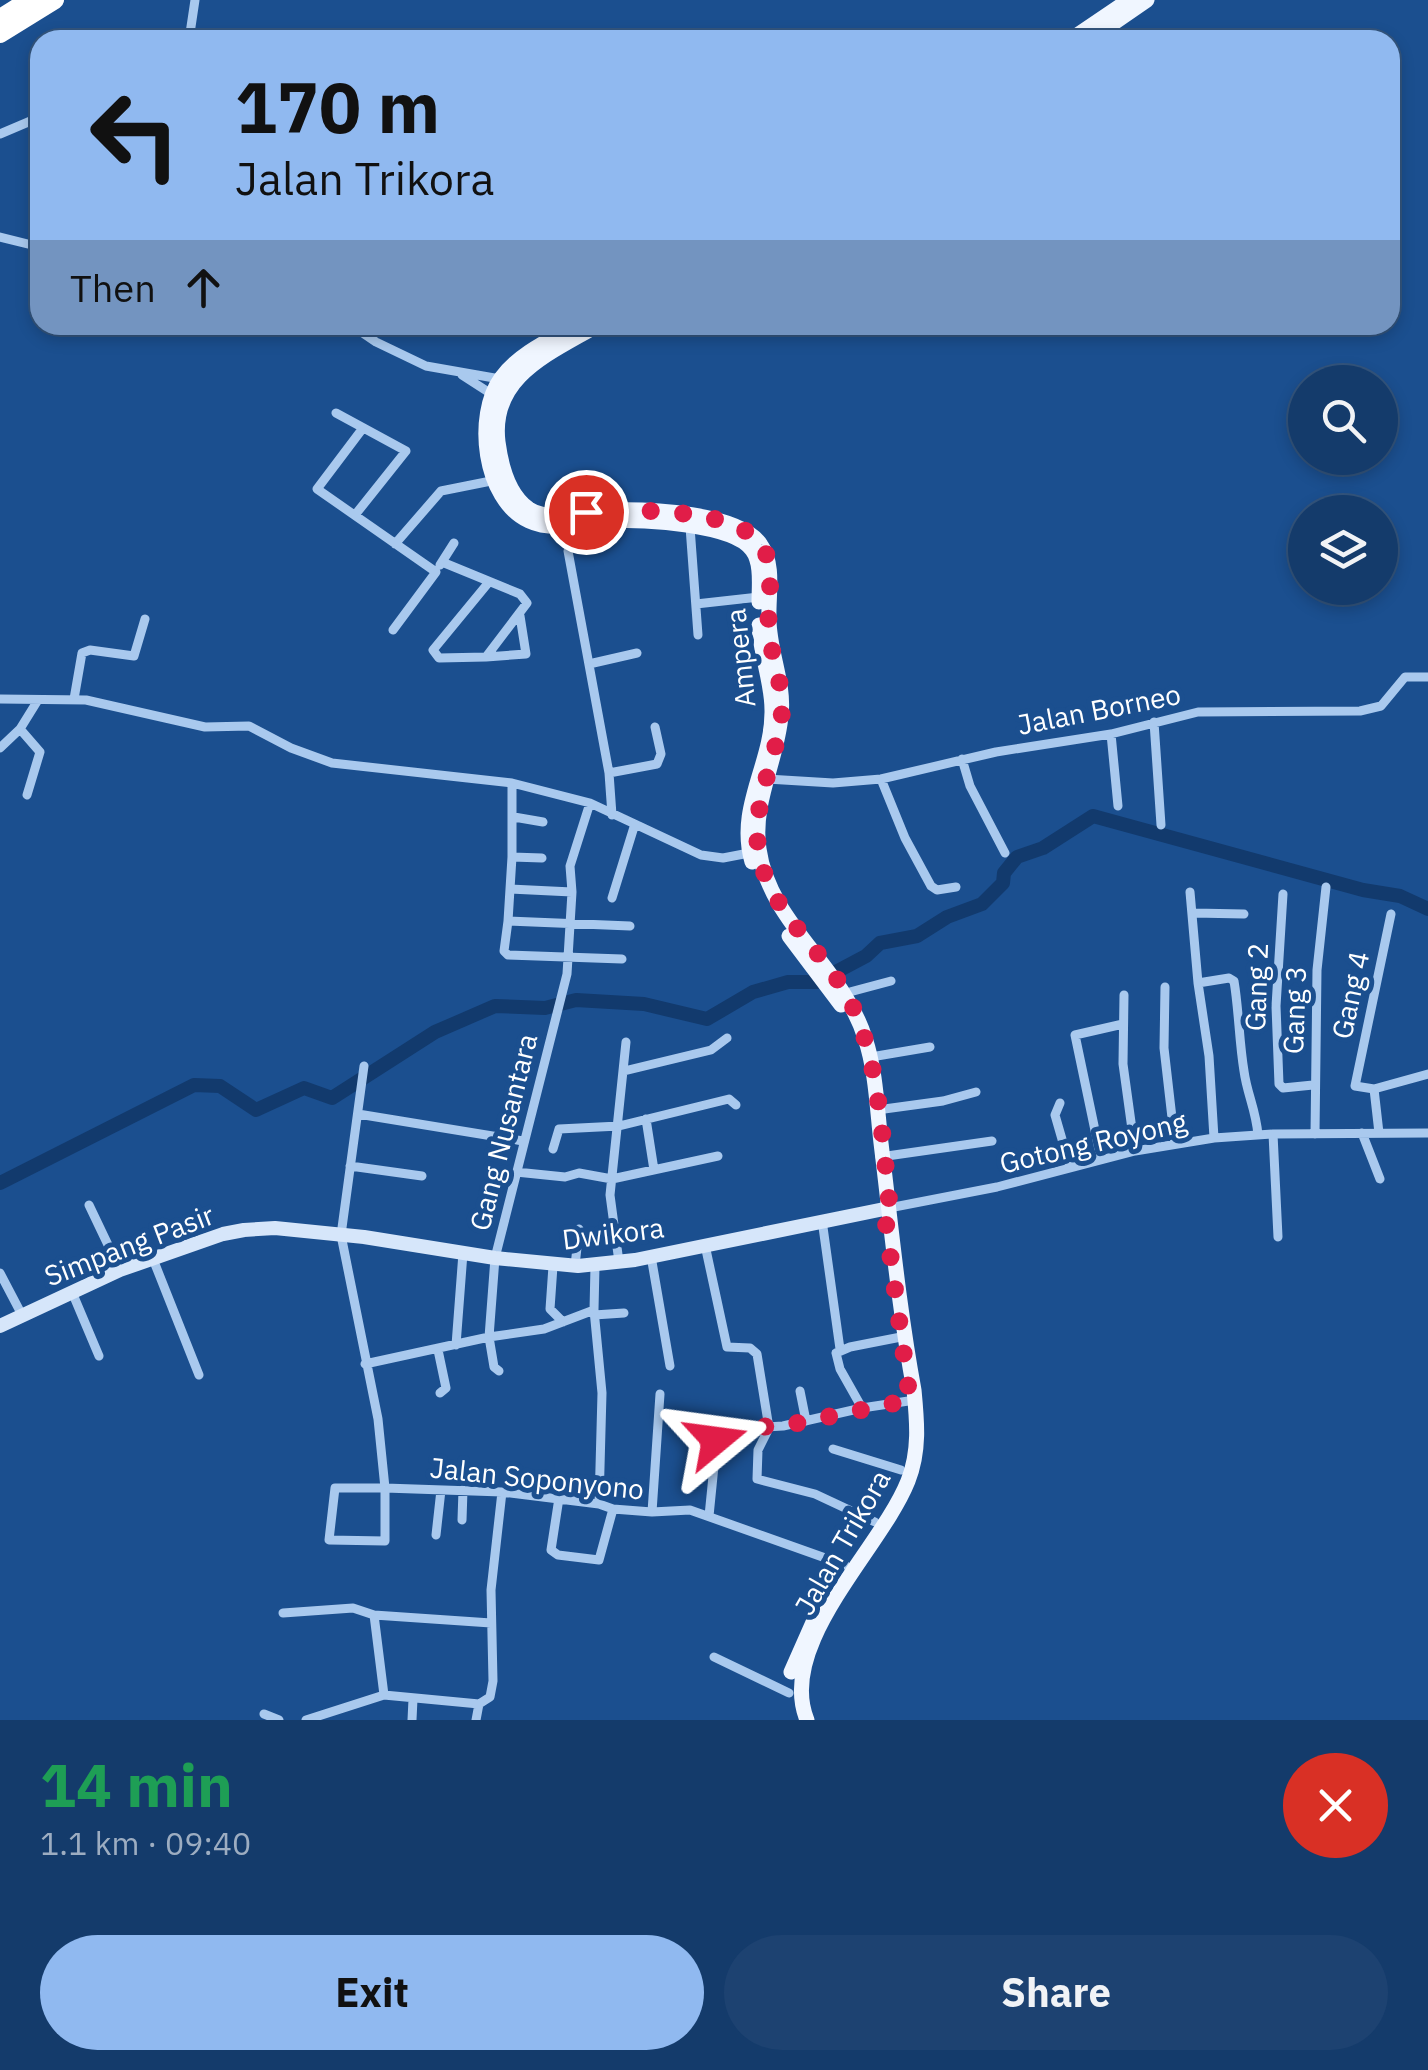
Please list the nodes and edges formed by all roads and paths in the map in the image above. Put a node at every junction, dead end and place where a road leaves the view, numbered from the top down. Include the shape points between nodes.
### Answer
1 (29, 0) edge
2 (55, 0) edge
3 (194, 0) edge
4 (1129, 0) edge
5 (1148, 0) edge
6 (0, 18) edge
7 (190, 30) edge
8 (1085, 30) edge
9 (1104, 30) edge
10 (0, 34) edge
11 (30, 121) edge
12 (0, 134) edge
13 (0, 236) edge
14 (30, 244) edge
15 (366, 335) edge
16 (560, 335) edge
17 (581, 335) edge
18 (462, 375) junction
19 (501, 389) junction
20 (336, 413) dead end
21 (363, 428) junction
22 (496, 480) junction
23 (355, 515) junction
24 (690, 527) junction
25 (396, 544) junction
26 (454, 544) dead end
27 (568, 551) dead end
28 (442, 562) junction
29 (436, 572) junction
30 (489, 582) junction
31 (759, 597) junction
32 (696, 604) junction
33 (520, 616) junction
34 (145, 619) dead end
35 (393, 630) dead end
36 (698, 635) dead end
37 (637, 653) dead end
38 (486, 657) junction
39 (589, 664) junction
40 (1428, 678) edge
41 (0, 699) edge
42 (74, 699) junction
43 (38, 700) junction
44 (1154, 722) junction
45 (656, 727) dead end
46 (20, 729) junction
47 (1112, 734) junction
48 (0, 748) edge
49 (962, 758) junction
50 (608, 773) junction
51 (881, 778) junction
52 (767, 779) junction
53 (512, 784) junction
54 (27, 795) dead end
55 (590, 804) junction
56 (1118, 806) dead end
57 (612, 814) junction
58 (514, 817) junction
59 (542, 822) dead end
60 (1161, 825) dead end
61 (634, 827) junction
62 (752, 834) junction
63 (749, 852) junction
64 (1004, 853) dead end
65 (512, 857) junction
66 (542, 858) dead end
67 (956, 887) dead end
68 (1326, 888) dead end
69 (510, 890) junction
70 (572, 892) junction
71 (1190, 892) dead end
72 (1283, 894) dead end
73 (612, 898) dead end
74 (1194, 913) junction
75 (1244, 914) dead end
76 (1392, 914) dead end
77 (508, 921) junction
78 (570, 924) junction
79 (630, 926) dead end
80 (568, 958) junction
81 (622, 959) dead end
82 (819, 965) junction
83 (891, 981) dead end
84 (1198, 983) junction
85 (1165, 987) dead end
86 (839, 988) junction
87 (1124, 995) dead end
88 (1123, 1024) junction
89 (726, 1038) dead end
90 (626, 1042) dead end
91 (930, 1047) dead end
92 (870, 1057) junction
93 (364, 1066) dead end
94 (624, 1071) junction
95 (1428, 1074) edge
96 (1313, 1085) junction
97 (1374, 1089) junction
98 (976, 1092) dead end
99 (1060, 1104) dead end
100 (736, 1106) dead end
101 (877, 1110) junction
102 (358, 1114) junction
103 (646, 1119) junction
104 (618, 1126) junction
105 (1428, 1133) edge
106 (1273, 1134) junction
107 (1315, 1134) junction
108 (1362, 1134) junction
109 (1379, 1134) junction
110 (1258, 1135) junction
111 (1214, 1138) junction
112 (523, 1141) junction
113 (992, 1141) dead end
114 (1175, 1144) junction
115 (553, 1149) dead end
116 (1135, 1151) junction
117 (718, 1156) dead end
118 (880, 1157) junction
119 (1102, 1158) junction
120 (350, 1166) junction
121 (1070, 1168) junction
122 (654, 1170) junction
123 (516, 1172) junction
124 (422, 1176) dead end
125 (612, 1179) junction
126 (1380, 1179) dead end
127 (89, 1205) dead end
128 (887, 1208) junction
129 (822, 1220) junction
130 (579, 1228) dead end
131 (341, 1235) junction
132 (1278, 1237) dead end
133 (705, 1244) junction
134 (464, 1253) junction
135 (651, 1256) junction
136 (495, 1258) junction
137 (154, 1259) junction
138 (619, 1262) junction
139 (553, 1266) junction
140 (575, 1266) junction
141 (595, 1266) junction
142 (120, 1270) junction
143 (0, 1272) edge
144 (72, 1292) junction
145 (594, 1312) junction
146 (624, 1313) dead end
147 (22, 1314) junction
148 (563, 1322) junction
149 (0, 1326) edge
150 (904, 1336) junction
151 (489, 1337) junction
152 (456, 1345) junction
153 (840, 1349) junction
154 (438, 1350) junction
155 (99, 1356) dead end
156 (365, 1364) junction
157 (670, 1366) dead end
158 (498, 1371) dead end
159 (199, 1375) dead end
160 (800, 1391) dead end
161 (440, 1393) dead end
162 (660, 1394) dead end
163 (913, 1400) junction
164 (862, 1408) junction
165 (806, 1421) junction
166 (769, 1428) junction
167 (834, 1449) dead end
168 (901, 1470) junction
169 (391, 1488) junction
170 (441, 1490) junction
171 (462, 1490) junction
172 (502, 1492) junction
173 (559, 1498) junction
174 (599, 1504) junction
175 (613, 1509) junction
176 (652, 1512) junction
177 (709, 1516) junction
178 (462, 1520) dead end
179 (875, 1522) junction
180 (436, 1535) dead end
181 (844, 1565) junction
182 (283, 1612) dead end
183 (374, 1615) junction
184 (491, 1623) junction
185 (714, 1657) dead end
186 (789, 1693) junction
187 (384, 1695) junction
188 (413, 1699) junction
189 (479, 1704) junction
190 (264, 1714) dead end
191 (279, 1720) edge
192 (306, 1720) edge
193 (412, 1720) edge
194 (476, 1720) edge
195 (797, 1720) edge
196 (807, 1720) edge

1 - 6 highway
2 - 10 highway
3 - 7 street
4 - 8 main road
5 - 9 main road
11 - 12 street
13 - 14 street
15 - 18 street via 426,366
16 - 19 main road via 520,360
17 - 19 main road
18 - 19 street
18 - 19 street via 488,375
19 - 22 main road, Ampera via 486,430
19 - 52 main road, Ampera via 502,462 516,495 534,512 698,517 740,527 761,544 782,701
20 - 21 street
21 - 23 street via 317,489
21 - 23 street via 406,452
22 - 24 main road, Ampera via 514,510 537,524 615,520
22 - 25 street via 442,490
23 - 25 street
24 - 31 main road, Ampera via 727,534 750,548
24 - 32 street
25 - 29 street
26 - 28 street
27 - 39 street
28 - 29 street
28 - 30 street
29 - 35 street
30 - 33 street via 527,600
30 - 38 street via 433,652 438,658
31 - 32 street
31 - 62 main road, Ampera via 772,710 748,806
32 - 36 street
33 - 38 street
33 - 38 street via 526,654
34 - 42 street via 134,656 82,653
37 - 39 street
39 - 50 street
40 - 44 street, Jalan Borneo via 1405,677 1382,706 1360,711 1230,709
41 - 43 street
42 - 43 street
42 - 53 street via 205,727 250,726 332,763
43 - 46 street
44 - 47 street, Jalan Borneo
44 - 60 street
45 - 50 street via 657,764
46 - 48 street
46 - 54 street via 40,752
47 - 49 street, Jalan Borneo
47 - 56 street
49 - 51 street, Jalan Borneo
49 - 64 street
50 - 57 street
51 - 52 street, Jalan Borneo
51 - 67 street via 931,886
52 - 62 main road, Ampera
53 - 55 street
53 - 58 street
55 - 57 street
55 - 70 street, Gang Nusantara via 570,866
57 - 61 street
58 - 59 street
58 - 65 street
61 - 63 street via 711,858
61 - 73 street
62 - 63 main road, Ampera
62 - 82 main road, Ampera via 775,897
63 - 82 main road, Ampera via 772,912
65 - 66 street
65 - 69 street
68 - 96 street, Gang 3
69 - 70 street
69 - 77 street
70 - 78 street, Gang Nusantara
71 - 74 street
72 - 96 street, Gang 2 via 1279,1081 1284,1088
74 - 75 street
74 - 84 street
76 - 97 street, Gang 4 via 1354,1085
77 - 78 street
77 - 80 street via 505,954
78 - 79 street
78 - 80 street, Gang Nusantara
80 - 81 street
80 - 112 street, Gang Nusantara
82 - 86 main road, Ampera
83 - 86 street
84 - 110 street via 1234,981
84 - 111 street
85 - 114 street
86 - 92 main road, Ampera
86 - 118 main road, Ampera
87 - 88 street
88 - 116 street
88 - 119 street via 1075,1035
89 - 94 street via 711,1050
90 - 94 street
91 - 92 street
92 - 101 main road, Ampera
93 - 102 street
94 - 104 street
95 - 97 street
96 - 107 street, Gang 3
97 - 109 street
98 - 101 street
99 - 121 street via 1055,1115
100 - 103 street via 730,1099
101 - 118 main road, Ampera
102 - 112 street
102 - 120 street
103 - 104 street
103 - 122 street
104 - 115 street via 558,1129
104 - 125 street
105 - 109 street, Gotong Royong
106 - 107 street, Gotong Royong
106 - 110 street, Gotong Royong
106 - 132 street
107 - 108 street, Gotong Royong
108 - 109 street, Gotong Royong
108 - 126 street
110 - 111 street, Gotong Royong
111 - 114 street, Gotong Royong
112 - 123 street, Gang Nusantara
113 - 118 street
114 - 116 street, Gotong Royong
116 - 119 street, Gotong Royong
117 - 122 street
118 - 128 main road, Ampera
119 - 121 street, Gotong Royong
120 - 124 street
120 - 131 street
121 - 128 street, Gotong Royong
122 - 125 street
123 - 125 street
123 - 136 street, Gang Nusantara
125 - 138 street
127 - 142 street
128 - 129 street, Dwikora
128 - 150 main road, Jalan Trikora
129 - 133 street, Dwikora
129 - 153 street
130 - 140 street
131 - 134 street, Dwikora
131 - 137 street, Simpang Pasir via 244,1230
131 - 156 street
133 - 135 street, Dwikora
133 - 166 street via 727,1347 757,1354
134 - 136 street, Dwikora
134 - 152 street
135 - 138 street, Dwikora
135 - 157 street
136 - 139 street, Dwikora
136 - 151 street, Gang Nusantara
137 - 142 street, Simpang Pasir
137 - 159 street
138 - 141 street, Dwikora
139 - 140 street, Dwikora
139 - 148 street via 550,1309
140 - 141 street, Dwikora
141 - 145 street
142 - 144 street, Simpang Pasir
143 - 147 street
144 - 147 street, Simpang Pasir
144 - 155 street
145 - 146 street
145 - 148 street
145 - 174 street via 602,1393
147 - 149 street, Simpang Pasir
148 - 151 street
150 - 153 street
150 - 163 main road, Jalan Trikora
151 - 152 street
151 - 158 street, Gang Nusantara
152 - 154 street
153 - 164 street via 840,1369
154 - 156 street
154 - 161 street via 446,1388
156 - 169 street
160 - 165 street
162 - 176 street
163 - 164 street
163 - 168 main road, Jalan Trikora
163 - 196 main road, Jalan Trikora via 918,1439 909,1480 834,1600 806,1660 799,1686
164 - 165 street
165 - 166 street
166 - 177 street via 718,1433
166 - 179 street via 758,1450 757,1479 816,1494
167 - 168 street
168 - 179 main road, Jalan Trikora
169 - 169 street, Jalan Soponyono via 385,1540 329,1540 335,1488
169 - 170 street, Jalan Soponyono
170 - 171 street, Jalan Soponyono
170 - 180 street
171 - 172 street, Jalan Soponyono
171 - 178 street
172 - 173 street, Jalan Soponyono
172 - 184 street
173 - 174 street, Jalan Soponyono
173 - 175 street via 550,1550 558,1555 599,1560
174 - 175 street, Jalan Soponyono
175 - 176 street, Jalan Soponyono
176 - 177 street, Jalan Soponyono
177 - 181 street, Jalan Soponyono
179 - 181 main road, Jalan Trikora
181 - 186 main road, Jalan Trikora via 799,1650
182 - 183 street via 353,1608
183 - 184 street
183 - 187 street
184 - 189 street via 492,1692
185 - 186 street
186 - 195 main road
187 - 188 street
187 - 192 street
188 - 189 street
188 - 193 street
189 - 194 street
190 - 191 street

